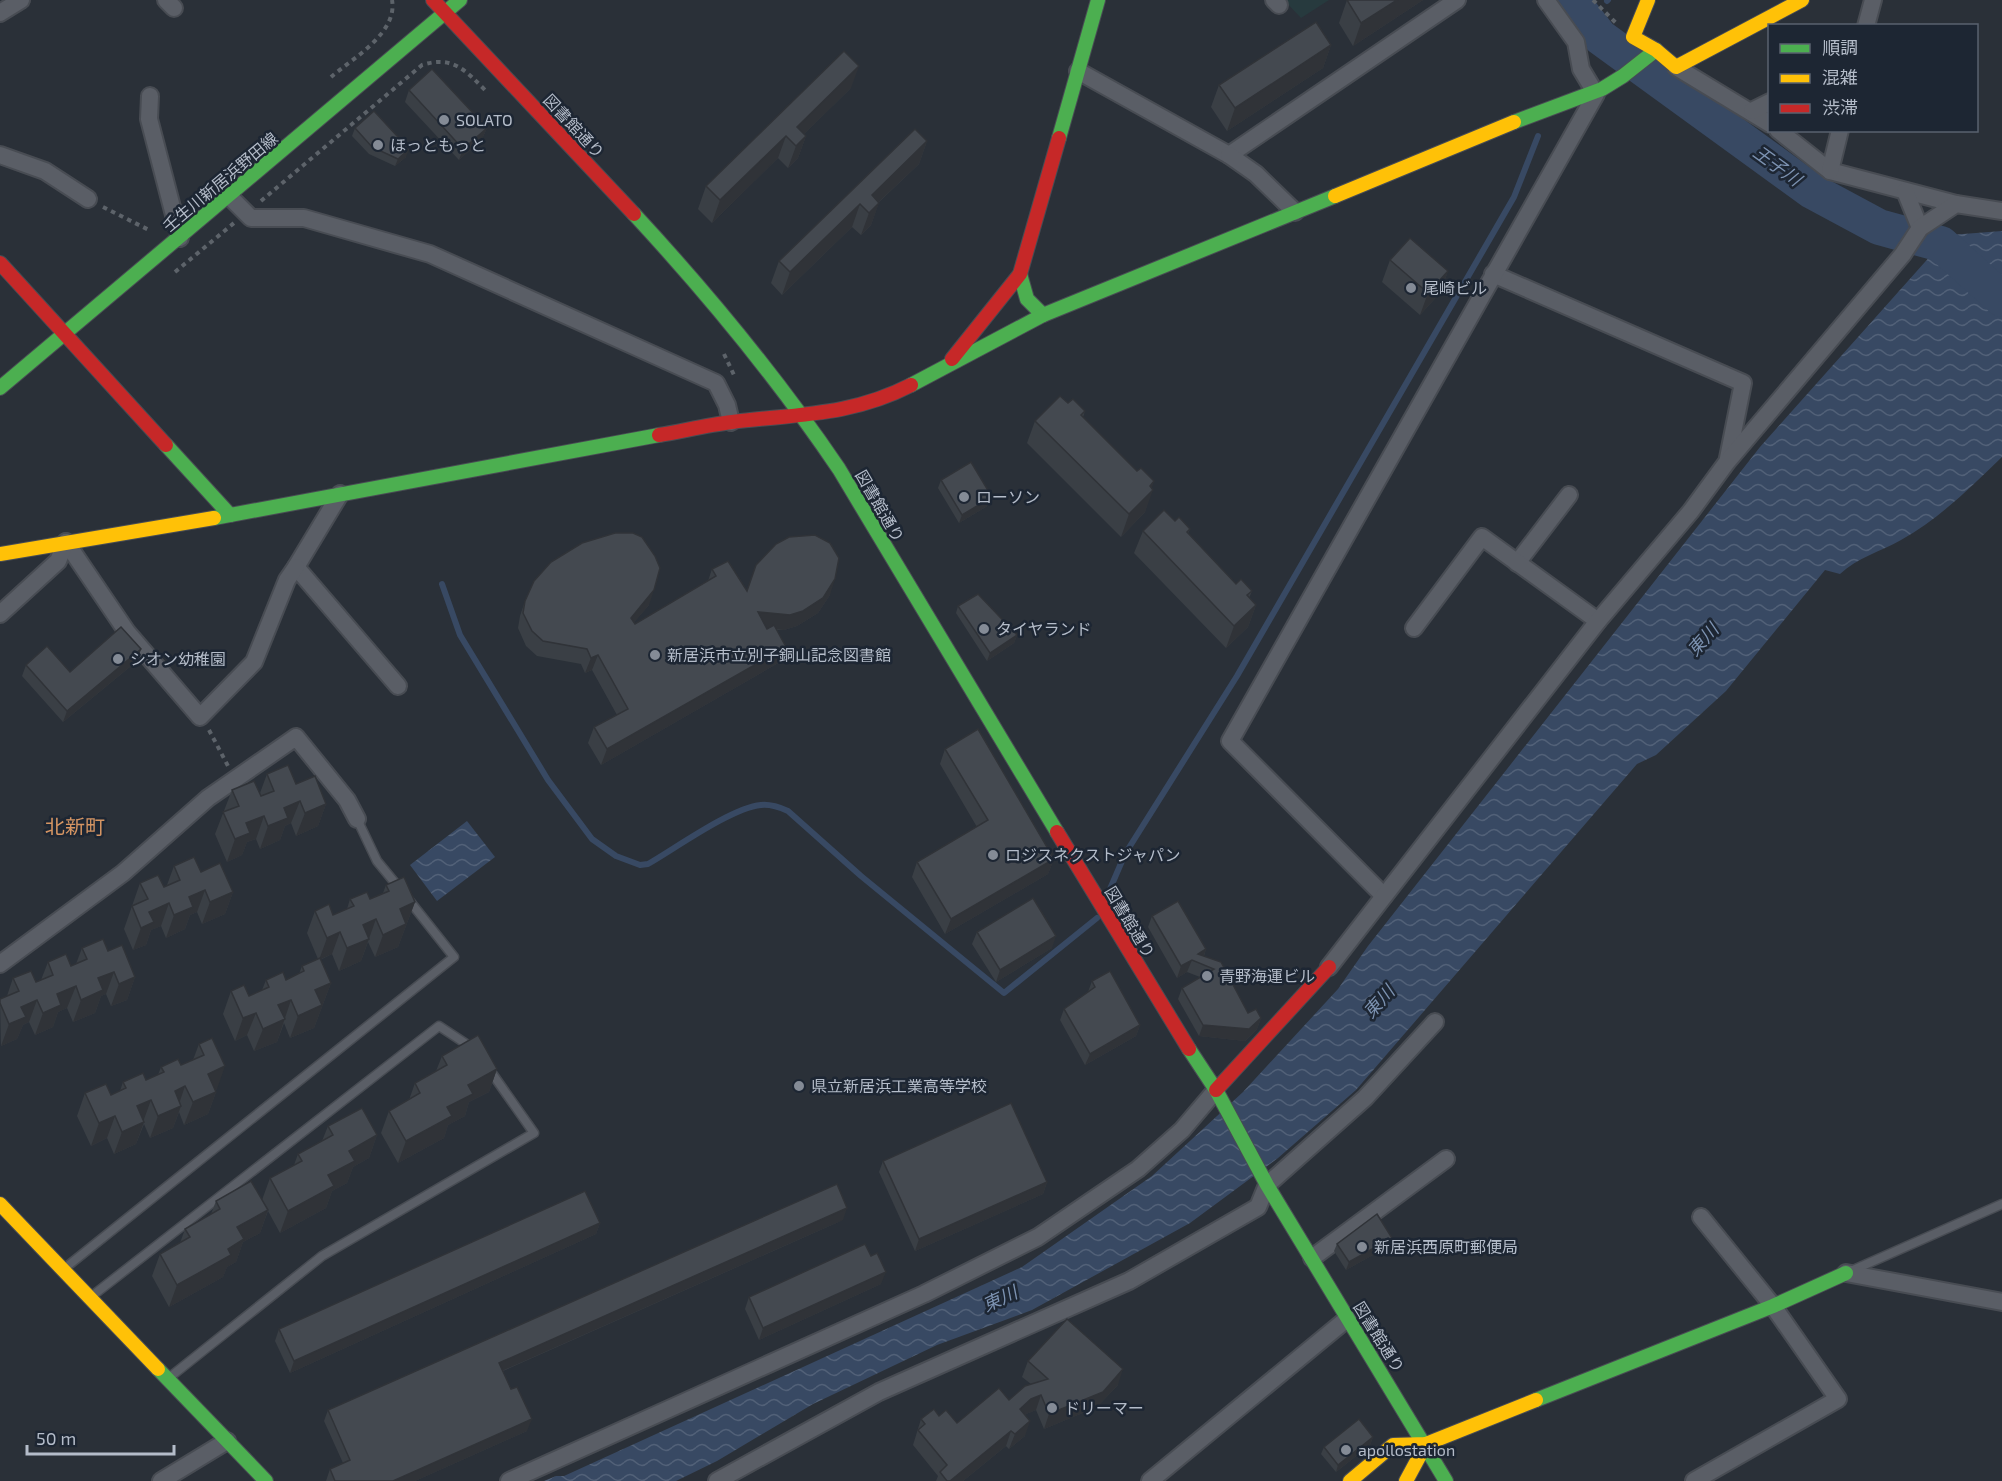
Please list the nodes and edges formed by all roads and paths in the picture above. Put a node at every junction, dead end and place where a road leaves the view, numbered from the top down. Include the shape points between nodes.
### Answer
1 (21, 0) edge
2 (433, 0) edge
3 (460, 0) edge
4 (1098, 0) edge
5 (1457, 0) edge
6 (1546, 0) edge
7 (1593, 0) edge
8 (1648, 0) edge
9 (1802, 0) edge
10 (1873, 0) edge
11 (445, 13) junction
12 (0, 14) edge
13 (1867, 24) edge
14 (1633, 37) junction
15 (1656, 50) junction
16 (1676, 67) junction
17 (1078, 70) junction
18 (1596, 94) junction
19 (150, 96) dead end
20 (493, 98) dead end
21 (1768, 103) edge
22 (1752, 111) junction
23 (1768, 123) edge
24 (1781, 132) edge
25 (1840, 132) edge
26 (0, 155) edge
27 (1229, 155) junction
28 (1830, 171) junction
29 (1905, 190) junction
30 (229, 196) junction
31 (88, 199) joint
32 (1956, 204) junction
33 (2002, 211) edge
34 (1295, 212) junction
35 (246, 213) junction
36 (1920, 228) junction
37 (151, 231) dead end
38 (180, 238) junction
39 (0, 263) edge
40 (172, 274) dead end
41 (1020, 274) junction
42 (1493, 274) junction
43 (1043, 315) junction
44 (65, 334) junction
45 (722, 350) dead end
46 (946, 366) junction
47 (0, 388) edge
48 (727, 405) junction
49 (804, 417) junction
50 (731, 422) junction
51 (1727, 462) junction
52 (340, 494) junction
53 (1569, 495) dead end
54 (230, 515) junction
55 (66, 542) junction
56 (0, 554) edge
57 (1517, 563) junction
58 (296, 567) junction
59 (0, 614) edge
60 (1598, 621) junction
61 (1414, 628) dead end
62 (398, 686) dead end
63 (200, 717) junction
64 (234, 781) junction
65 (357, 819) joint
66 (1384, 897) junction
67 (0, 964) edge
68 (1329, 967) joint
69 (1435, 1022) dead end
70 (479, 1056) edge
71 (486, 1066) edge
72 (1216, 1090) junction
73 (1446, 1159) dead end
74 (1268, 1185) junction
75 (0, 1204) edge
76 (2002, 1204) edge
77 (1701, 1217) dead end
78 (1312, 1258) junction
79 (63, 1270) junction
80 (1846, 1273) junction
81 (89, 1298) junction
82 (2002, 1302) edge
83 (1773, 1306) junction
84 (1348, 1317) junction
85 (168, 1379) junction
86 (227, 1441) junction
87 (1426, 1444) junction
88 (161, 1481) edge
89 (266, 1481) edge
90 (509, 1481) edge
91 (717, 1481) edge
92 (1150, 1481) edge
93 (1350, 1481) edge
94 (1406, 1481) edge
95 (1446, 1481) edge
96 (1694, 1481) edge

1 - 12 street
2 - 11 street, 図書館通り
3 - 11 street, 壬生川新居浜野田線
4 - 17 street
5 - 27 street
6 - 18 street via 1576,42 1581,69
7 - 14 path
8 - 14 street
9 - 16 street
10 - 13 street
11 - 30 street, 壬生川新居浜野田線
11 - 49 street, 図書館通り via 687,272
14 - 15 street
15 - 16 street
15 - 18 street via 1622,79
16 - 22 street
17 - 27 street
17 - 41 street
18 - 34 street via 1562,103
18 - 42 street
19 - 38 street via 149,119
20 - 35 path via 462,68 437,60 422,65
21 - 22 street
22 - 23 street
24 - 28 street
25 - 28 street
26 - 31 street via 45,171
27 - 34 street via 1256,174
28 - 29 street
29 - 32 street
29 - 36 street
30 - 35 street
30 - 38 street, 壬生川新居浜野田線
31 - 37 path
32 - 33 street
32 - 36 street
34 - 43 street
35 - 40 path
35 - 48 street via 251,218 304,218 430,254 716,383
36 - 51 street via 1903,254
38 - 44 street, 壬生川新居浜野田線
39 - 44 street
41 - 43 street via 1027,299
41 - 46 street
42 - 51 street via 1743,383
42 - 66 street via 1230,741
43 - 46 street
44 - 47 street, 壬生川新居浜野田線
44 - 54 street
45 - 48 path via 735,377
46 - 49 street via 884,399
48 - 50 street
49 - 50 street
49 - 72 street, 図書館通り
50 - 52 street
51 - 60 street
52 - 54 street
52 - 58 street
53 - 57 street
54 - 55 street
55 - 56 street
55 - 59 street via 58,561
55 - 63 street via 127,632
57 - 60 street
57 - 61 street via 1482,537
58 - 62 street
58 - 63 street via 254,662
60 - 66 street
63 - 64 path via 216,739
64 - 65 street via 296,737 347,800
64 - 67 street via 208,798 123,873
65 - 79 lane via 377,861 454,957
66 - 68 street
68 - 72 street
69 - 74 street via 1365,1098
70 - 81 lane via 472,1046 439,1026
71 - 85 lane via 534,1133 322,1256
72 - 74 street, 図書館通り
72 - 90 street via 1182,1130 1138,1169 1038,1237 924,1294
73 - 78 street
74 - 78 street, 図書館通り
74 - 91 street via 1258,1208 1130,1281 879,1392
75 - 79 street
76 - 80 lane
77 - 83 street
78 - 84 street, 図書館通り
79 - 81 street
80 - 82 street
80 - 83 street
81 - 85 street
83 - 87 street
83 - 96 street via 1838,1398
84 - 87 street, 図書館通り
84 - 92 street
85 - 86 street
86 - 88 street
86 - 89 street
87 - 93 street via 1393,1444
87 - 94 street
87 - 95 street, 図書館通り

